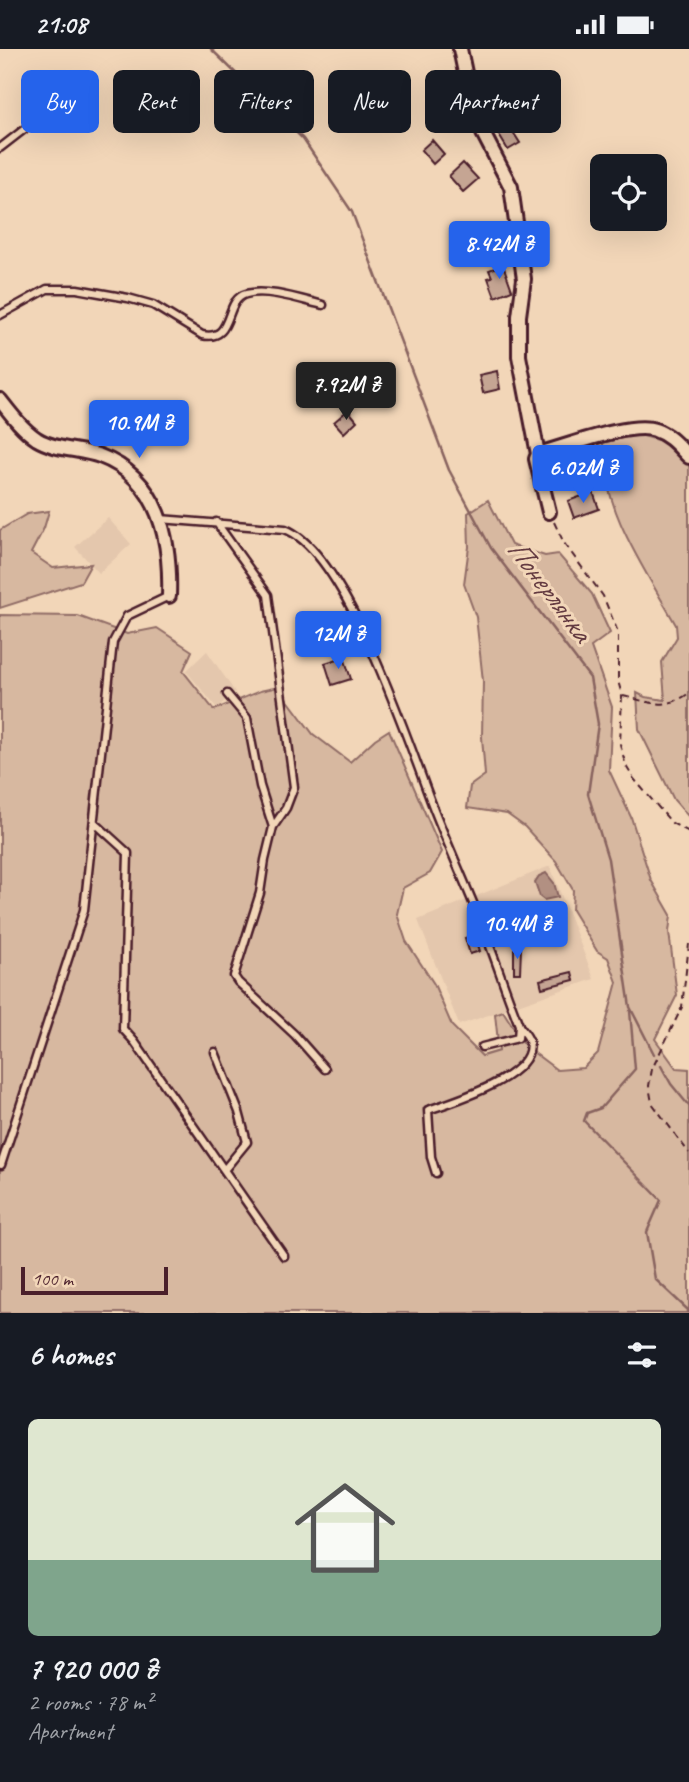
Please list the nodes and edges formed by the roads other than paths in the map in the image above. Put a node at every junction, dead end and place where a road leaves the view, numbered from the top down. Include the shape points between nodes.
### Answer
1 (460, 49) edge
2 (21, 132) edge
3 (0, 148) edge
4 (323, 305) dead end
5 (0, 315) edge
6 (0, 400) edge
7 (538, 454) junction
8 (689, 457) edge
9 (549, 512) road end
10 (160, 519) junction
11 (216, 522) junction
12 (169, 596) joint
13 (227, 694) dead end
14 (94, 822) junction
15 (273, 827) junction
16 (519, 1025) junction
17 (482, 1047) dead end
18 (215, 1052) dead end
19 (325, 1069) dead end
20 (1, 1165) edge
21 (224, 1170) junction
22 (436, 1173) dead end
23 (284, 1256) dead end

1 - 7 street via 483,133 511,187 524,279 519,356
2 - 3 lane
4 - 5 lane via 273,293 246,293 233,304 218,334 210,337 153,305 77,289 47,289
6 - 10 street via 38,440 122,467 152,498
7 - 8 street via 634,427 654,429 671,438
7 - 9 street
10 - 11 lane
10 - 12 street via 167,544
11 - 15 lane via 268,595 294,787
11 - 16 lane via 270,526 297,534 334,580 356,617 403,723
12 - 14 lane via 127,616 113,642
13 - 15 lane via 247,718
14 - 20 lane via 84,910
14 - 21 lane via 128,853 123,1029
15 - 19 lane via 260,893 234,976
16 - 17 lane via 519,1038
16 - 22 lane via 529,1041 528,1055 519,1067 480,1093 428,1110 430,1157
18 - 21 lane via 247,1142
21 - 23 lane

